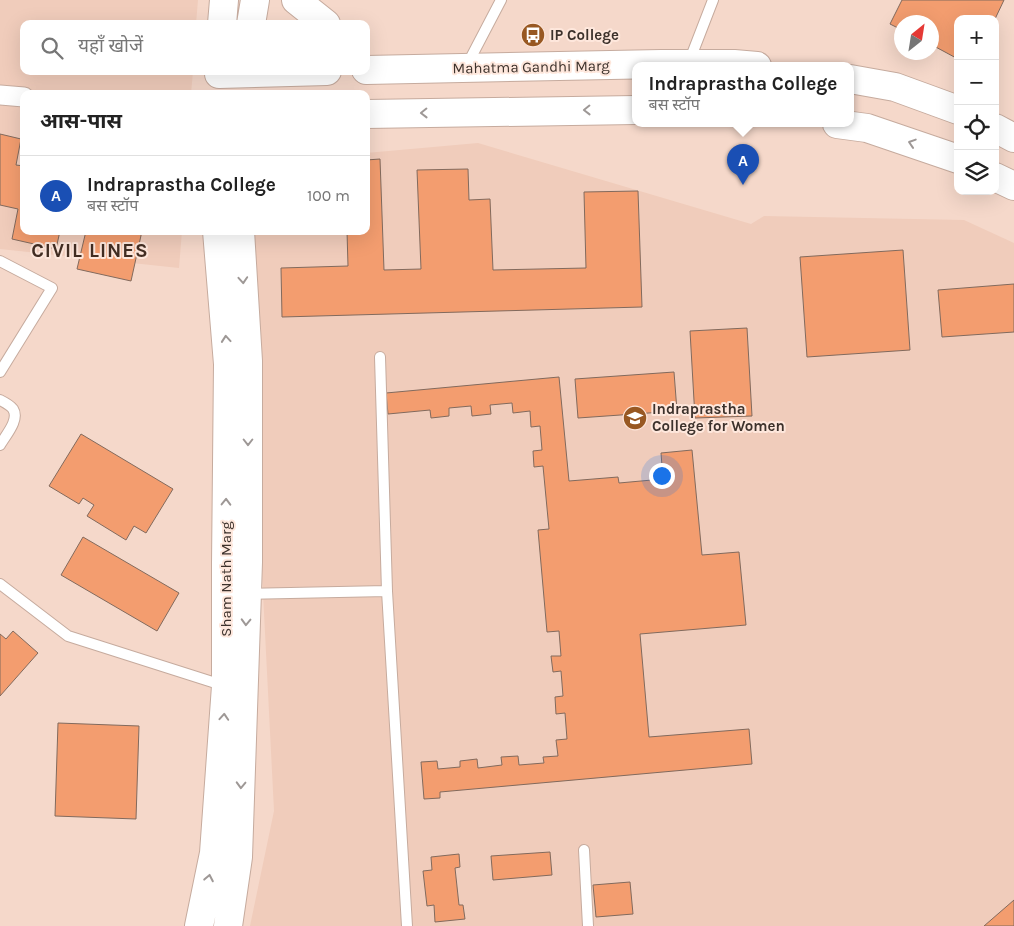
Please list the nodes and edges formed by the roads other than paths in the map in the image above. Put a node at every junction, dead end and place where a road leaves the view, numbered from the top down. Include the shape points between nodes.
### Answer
1 (224, 0) edge
2 (255, 0) edge
3 (296, 0) edge
4 (501, 0) edge
5 (713, 0) edge
6 (222, 20) edge
7 (252, 20) edge
8 (321, 20) edge
9 (370, 51) edge
10 (689, 62) edge
11 (632, 65) edge
12 (466, 68) junction
13 (409, 69) junction
14 (370, 70) edge
15 (286, 75) edge
16 (246, 79) edge
17 (219, 80) edge
18 (854, 80) edge
19 (0, 95) edge
20 (20, 97) edge
21 (954, 109) edge
22 (632, 110) edge
23 (370, 114) edge
24 (854, 126) edge
25 (999, 130) edge
26 (1014, 138) edge
27 (954, 158) edge
28 (999, 179) edge
29 (1014, 186) edge
30 (217, 235) edge
31 (240, 235) edge
32 (0, 261) edge
33 (380, 357) dead end
34 (0, 372) edge
35 (0, 400) edge
36 (0, 445) edge
37 (0, 584) edge
38 (387, 591) junction
39 (237, 593) junction
40 (226, 686) junction
41 (584, 850) dead end
42 (200, 926) edge
43 (228, 926) edge
44 (407, 926) edge
45 (588, 926) edge

1 - 6 main road
2 - 7 main road
3 - 8 main road
4 - 12 lane
5 - 10 lane
9 - 13 main road
11 - 12 main road, Mahatma Gandhi Marg
12 - 13 main road, Mahatma Gandhi Marg
13 - 14 main road, Mahatma Gandhi Marg
15 - 16 main road
16 - 17 main road
18 - 21 main road via 894,87
19 - 20 street
22 -> 23 main road
27 -> 24 main road
25 - 26 main road
28 - 29 main road
39 -> 30 main road, Sham Nath Marg via 228,364
31 -> 39 main road, Sham Nath Marg via 248,361
32 - 34 lane via 52,288
33 - 38 lane
35 - 36 lane via 13,409 15,416
37 - 40 lane via 68,636
38 - 39 lane
38 - 44 lane
39 - 40 main road, Sham Nath Marg
39 -> 43 main road, Sham Nath Marg via 238,857
42 -> 40 main road, Sham Nath Marg via 214,853
41 - 45 lane

